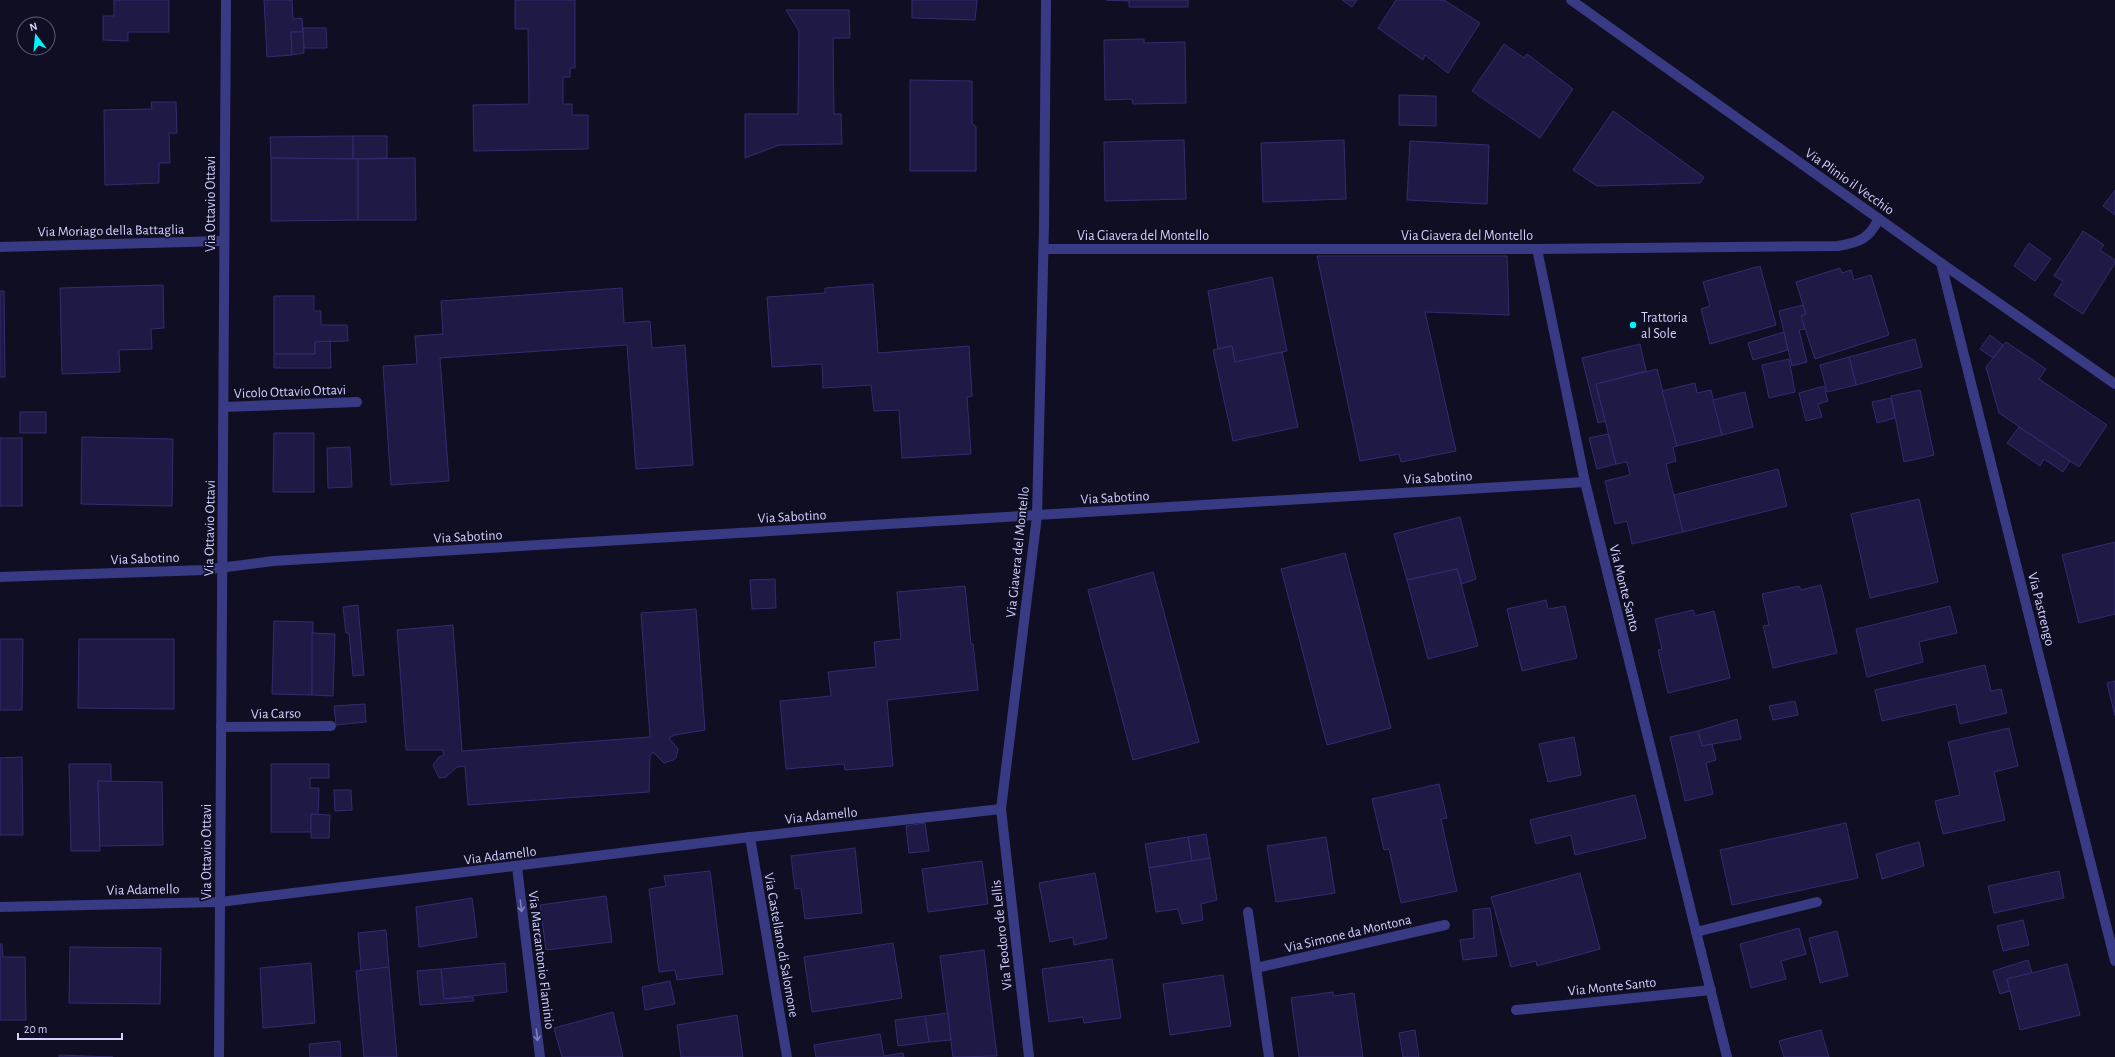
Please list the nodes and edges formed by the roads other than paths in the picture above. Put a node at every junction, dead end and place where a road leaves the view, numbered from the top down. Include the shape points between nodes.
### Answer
1 (226, 0) edge
2 (1046, 0) edge
3 (1571, 0) edge
4 (1879, 220) junction
5 (224, 241) junction
6 (0, 247) edge
7 (1044, 248) junction
8 (1537, 249) junction
9 (1941, 263) junction
10 (2115, 384) edge
11 (357, 402) dead end
12 (224, 407) junction
13 (1585, 482) junction
14 (1037, 516) junction
15 (222, 568) junction
16 (0, 577) edge
17 (332, 726) dead end
18 (222, 727) junction
19 (1001, 809) junction
20 (750, 838) junction
21 (517, 867) junction
22 (220, 902) junction
23 (1817, 902) dead end
24 (0, 907) edge
25 (1248, 912) dead end
26 (1445, 925) dead end
27 (1696, 932) junction
28 (2115, 961) edge
29 (1256, 968) junction
30 (1711, 990) junction
31 (1516, 1010) dead end
32 (220, 1057) edge
33 (540, 1057) edge
34 (787, 1057) edge
35 (1029, 1057) edge
36 (1269, 1057) edge
37 (1727, 1057) edge

1 - 5 street, Via Ottavio Ottavi
2 - 7 street, Via Giavera del Montello
3 - 4 street, Via Plinio il Vecchio
4 - 8 street, Via Giavera del Montello via 1870,234 1862,240 1838,246
4 - 9 street, Via Plinio il Vecchio
5 - 6 street, Via Moriago della Battaglia
5 - 12 street, Via Ottavio Ottavi
7 - 8 street, Via Giavera del Montello
7 - 14 street, Via Giavera del Montello
8 - 13 street, Via Monte Santo
9 - 10 street, Via Plinio il Vecchio
9 - 28 street, Via Pastrengo
11 - 12 street, Vicolo Ottavio Ottavi
12 - 15 street, Via Ottavio Ottavi
13 - 14 street, Via Sabotino
13 - 27 street, Via Monte Santo
14 - 15 street, Via Sabotino via 273,561
14 - 19 street, Via Giavera del Montello
15 - 16 street, Via Sabotino
15 - 18 street, Via Ottavio Ottavi
17 - 18 street, Via Carso
18 - 22 street, Via Ottavio Ottavi
19 - 20 street, Via Adamello
19 - 35 street, Via Teodoro de Lellis
20 - 21 street, Via Adamello
20 - 34 street, Via Castellano di Salomone
21 - 22 street, Via Adamello
21 -> 33 street, Via Marcantonio Flaminio
22 - 24 street, Via Adamello
22 - 32 street, Via Ottavio Ottavi
23 - 27 street
25 - 29 street
26 - 29 street, Via Simone da Montona
27 - 30 street, Via Monte Santo
29 - 36 street
30 - 31 street, Via Monte Santo
30 - 37 street, Via Monte Santo

